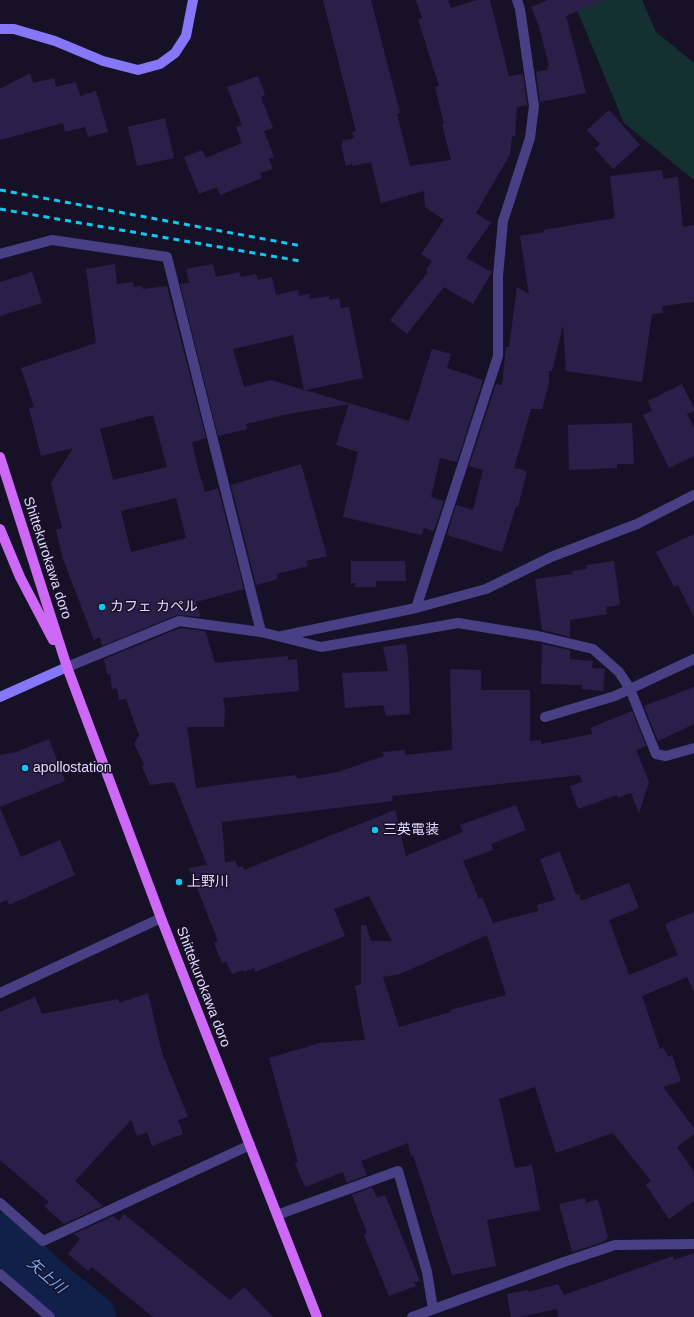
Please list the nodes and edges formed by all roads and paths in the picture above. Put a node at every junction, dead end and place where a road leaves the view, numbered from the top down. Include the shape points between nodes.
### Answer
1 (193, 0) edge
2 (517, 0) edge
3 (0, 29) edge
4 (0, 254) edge
5 (0, 457) edge
6 (694, 495) edge
7 (0, 529) edge
8 (416, 608) junction
9 (260, 632) junction
10 (277, 637) junction
11 (694, 659) edge
12 (66, 667) junction
13 (630, 689) junction
14 (0, 696) edge
15 (545, 717) dead end
16 (694, 748) edge
17 (161, 918) junction
18 (0, 993) edge
19 (250, 1145) junction
20 (0, 1203) edge
21 (277, 1215) junction
22 (694, 1244) edge
23 (0, 1274) edge
24 (433, 1309) junction
25 (50, 1317) edge
26 (317, 1317) edge
27 (412, 1317) edge

1 - 3 street via 186,36 176,53 160,64 138,70 103,61 55,41 14,29
2 - 8 street via 534,106 530,138 503,221 498,276 498,356
4 - 9 street via 52,240 167,257
5 - 12 main road, Shittekurokawa doro
6 - 8 street via 637,524 551,557 486,588
7 - 12 main road, Shittekurokawa doro via 20,577
8 - 10 street
9 - 10 street
9 - 12 street via 179,621
10 - 13 street via 321,647 458,623 538,636 593,649 619,672
11 - 13 street
12 - 14 street
12 - 17 main road, Shittekurokawa doro
13 - 15 street
13 - 16 street via 656,754 666,756
17 - 18 street
17 - 19 main road, Shittekurokawa doro
19 - 20 street via 43,1241
19 - 21 main road, Shittekurokawa doro
21 - 24 street via 398,1171 428,1272
21 - 26 main road, Shittekurokawa doro
22 - 24 street via 615,1245
23 - 25 street
24 - 27 street

